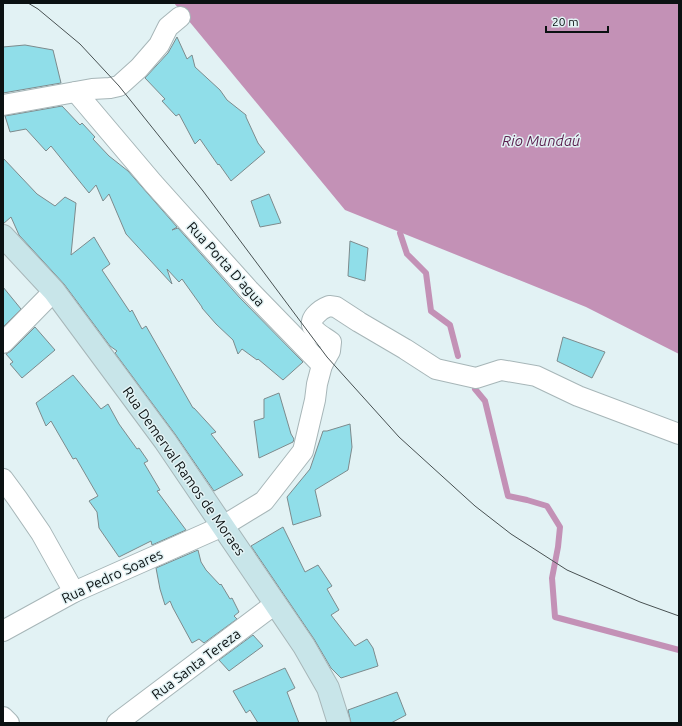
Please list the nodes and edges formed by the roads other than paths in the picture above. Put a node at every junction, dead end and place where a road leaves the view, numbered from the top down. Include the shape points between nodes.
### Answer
1 (180, 17) dead end
2 (76, 92) junction
3 (3, 104) edge
4 (3, 236) edge
5 (54, 292) junction
6 (3, 343) edge
7 (322, 365) junction
8 (679, 434) edge
9 (3, 479) edge
10 (223, 526) junction
11 (74, 592) junction
12 (275, 604) junction
13 (3, 631) edge
14 (3, 717) edge
15 (9, 723) edge
16 (117, 723) edge
17 (339, 723) edge

1 - 2 street via 168,27 159,45 139,68 119,86
2 - 3 street
2 - 7 street, Rua Porta D'agua via 249,290
4 - 5 street, Rua Demerval Ramos de Moraes
5 - 6 street
5 - 10 street, Rua Demerval Ramos de Moraes via 165,441
7 - 8 street via 330,351 331,342 314,330 312,321 317,313 329,306 336,307 436,369 476,378 501,370 536,376 578,396
7 - 10 street, Rua Pedro Soares via 303,451 264,501
9 - 11 street via 41,533
10 - 11 street, Rua Pedro Soares
10 - 12 street, Rua Demerval Ramos de Moraes
11 - 13 street, Rua Pedro Soares
12 - 16 street, Rua Santa Tereza
12 - 17 street, Rua Demerval Ramos de Moraes via 304,646 328,688
14 - 15 street

